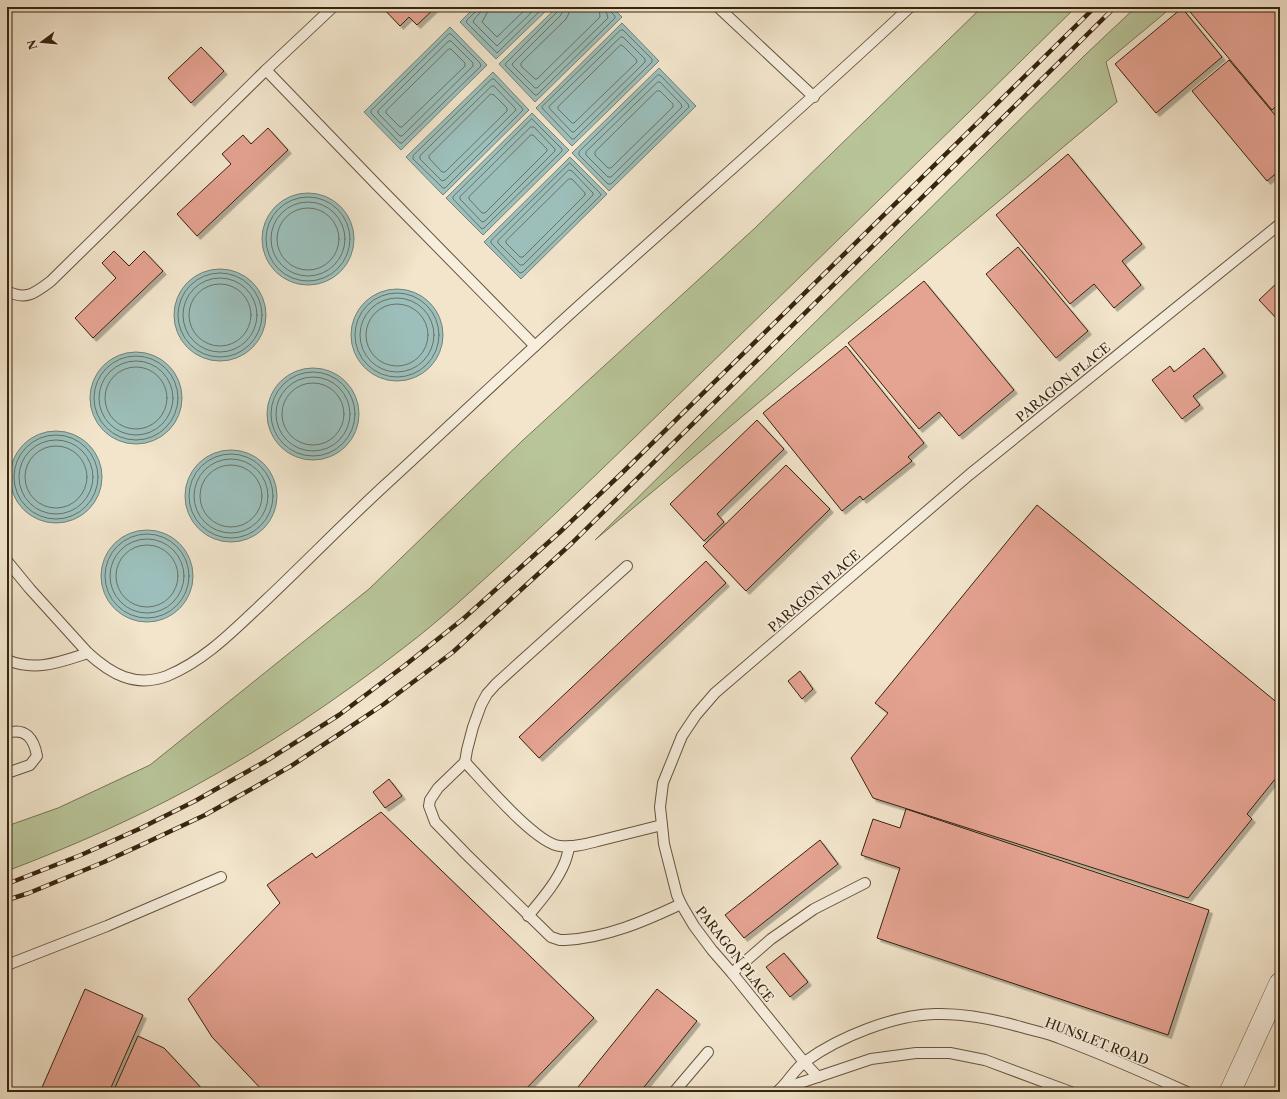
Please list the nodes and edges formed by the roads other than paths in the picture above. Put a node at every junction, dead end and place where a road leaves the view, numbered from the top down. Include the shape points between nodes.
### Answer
1 (332, 7) edge
2 (718, 7) edge
3 (910, 7) edge
4 (266, 70) junction
5 (814, 97) junction
6 (1280, 224) edge
7 (7, 291) edge
8 (535, 346) junction
9 (7, 561) edge
10 (627, 566) dead end
11 (88, 653) junction
12 (7, 660) edge
13 (7, 733) edge
14 (465, 762) junction
15 (7, 773) edge
16 (662, 825) junction
17 (570, 846) junction
18 (221, 877) dead end
19 (865, 883) dead end
20 (681, 904) junction
21 (528, 916) junction
22 (7, 965) edge
23 (732, 973) junction
24 (1280, 983) edge
25 (708, 1052) dead end
26 (804, 1062) junction
27 (818, 1077) junction
28 (778, 1091) edge
29 (674, 1092) edge
30 (1071, 1092) edge
31 (1187, 1092) edge
32 (1230, 1092) edge

1 - 4 lane
2 - 5 lane
3 - 5 lane
4 - 7 lane via 51,281 26,296 15,296
4 - 8 lane
5 - 8 lane
6 - 16 lane, PARAGON PLACE via 969,475 715,694 682,736 671,761 663,783 660,807
8 - 11 lane via 236,628 195,661 166,676 148,681 133,680 115,674
9 - 11 lane
10 - 14 lane via 487,694 473,728
11 - 12 lane via 47,665 29,666
13 - 15 lane via 19,732 28,736 35,745 37,756 30,765
14 - 17 lane via 529,828 550,843
14 - 21 lane via 438,788 430,800 431,813 435,822
16 - 17 lane
16 - 20 lane, PARAGON PLACE via 664,844
17 - 21 lane via 566,862 549,890
18 - 22 lane
19 - 23 lane via 814,909 771,939
20 - 21 lane via 623,928 574,939 560,940 551,937
20 - 23 lane, PARAGON PLACE via 694,926
23 - 26 lane, PARAGON PLACE
24 - 32 street
25 - 29 lane
26 - 27 lane, PARAGON PLACE
26 - 28 lane, HUNSLET ROAD
26 - 31 lane, HUNSLET ROAD via 834,1043 888,1022 934,1014 972,1015 1058,1037
27 - 28 lane, HUNSLET ROAD
27 - 30 lane, HUNSLET ROAD via 871,1059 916,1053 950,1053 985,1060

